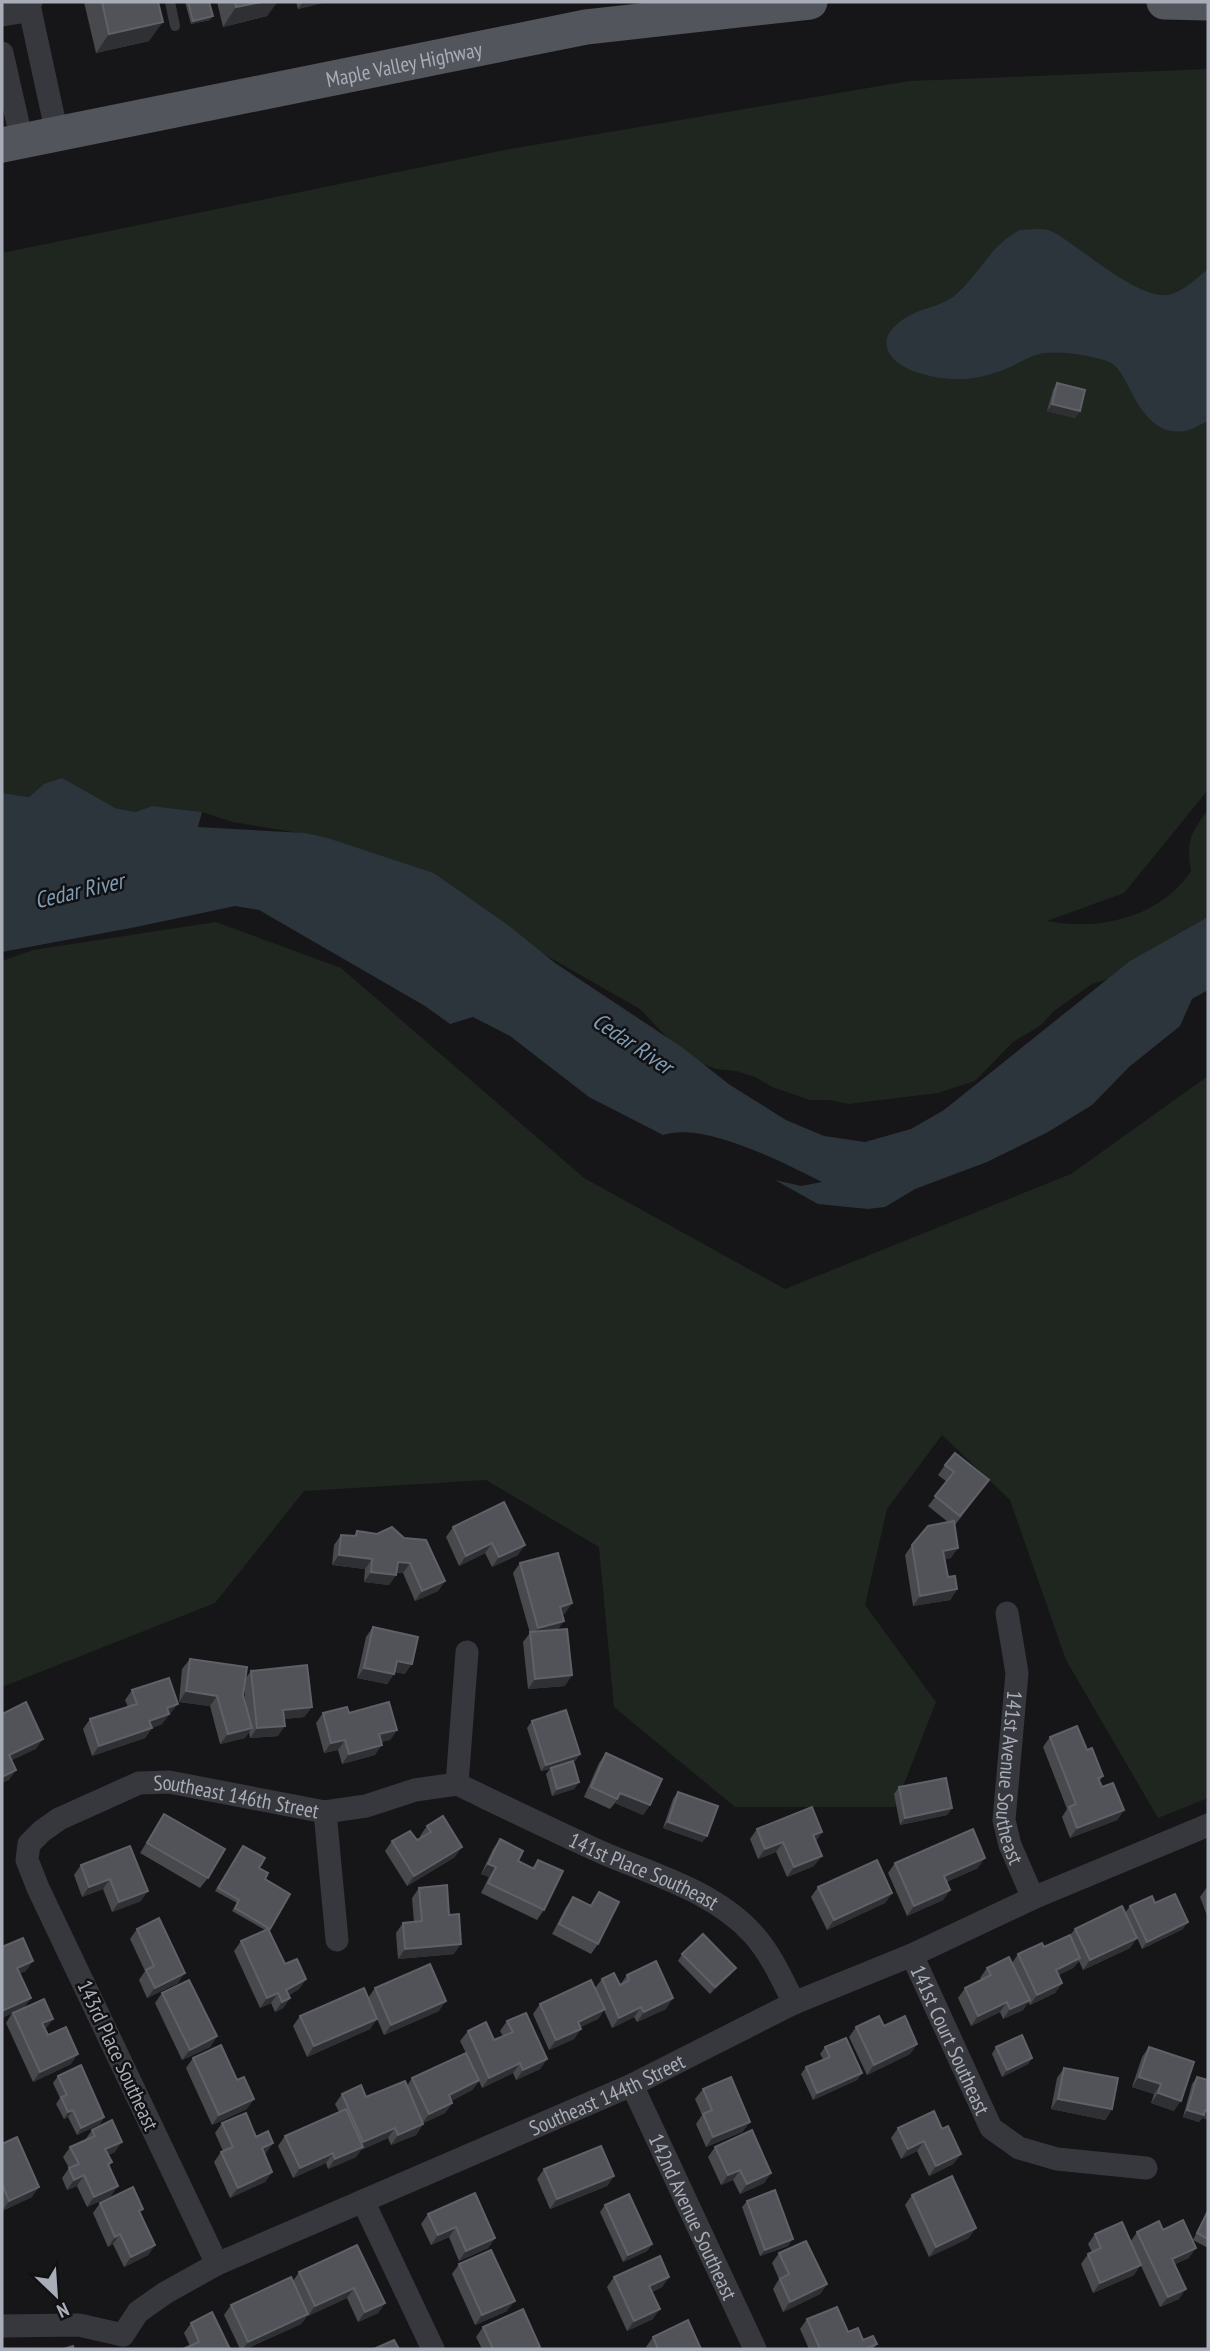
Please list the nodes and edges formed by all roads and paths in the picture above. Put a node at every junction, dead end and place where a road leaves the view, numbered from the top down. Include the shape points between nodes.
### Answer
1 (170, 2) edge
2 (810, 2) edge
3 (1164, 2) edge
4 (1208, 3) edge
5 (30, 4) edge
6 (2, 15) edge
7 (175, 26) dead end
8 (2, 53) edge
9 (57, 134) junction
10 (12, 143) edge
11 (1007, 1613) dead end
12 (467, 1652) dead end
13 (457, 1784) junction
14 (326, 1812) junction
15 (1208, 1825) edge
16 (29, 1844) joint
17 (1033, 1898) junction
18 (338, 1940) dead end
19 (912, 1955) junction
20 (794, 2003) junction
21 (632, 2085) junction
22 (1146, 2168) dead end
23 (363, 2201) junction
24 (218, 2264) junction
25 (6, 2327) edge
26 (122, 2342) edge
27 (433, 2349) edge
28 (755, 2349) edge

1 - 7 lane
2 - 9 main road, Maple Valley Highway via 586,27
3 - 4 main road
5 - 6 street via 21,12
5 - 9 street
8 - 10 street
9 - 10 main road, Maple Valley Highway
11 - 17 street, 141st Avenue Southeast via 1017,1673 1004,1820
12 - 13 street
13 - 14 street, Southeast 146th Street
13 - 20 street, 141st Place Southeast via 676,1882 723,1909 752,1933
14 - 16 street, Southeast 146th Street via 169,1782 139,1783 59,1819
14 - 18 street
15 - 17 street, Southeast 144th Street
16 - 24 street, 143rd Place Southeast via 27,1860 38,1888
17 - 19 street, Southeast 144th Street
19 - 20 street, Southeast 144th Street
19 - 22 street, 141st Court Southeast via 991,2128 1019,2148 1057,2159
20 - 21 street, Southeast 144th Street
21 - 23 street, Southeast 144th Street
21 - 28 street, 142nd Avenue Southeast
23 - 24 street, Southeast 144th Street
23 - 27 street
24 - 26 street, Southeast 144th Street via 138,2312
25 - 26 street, Southeast 144th Street via 79,2325

